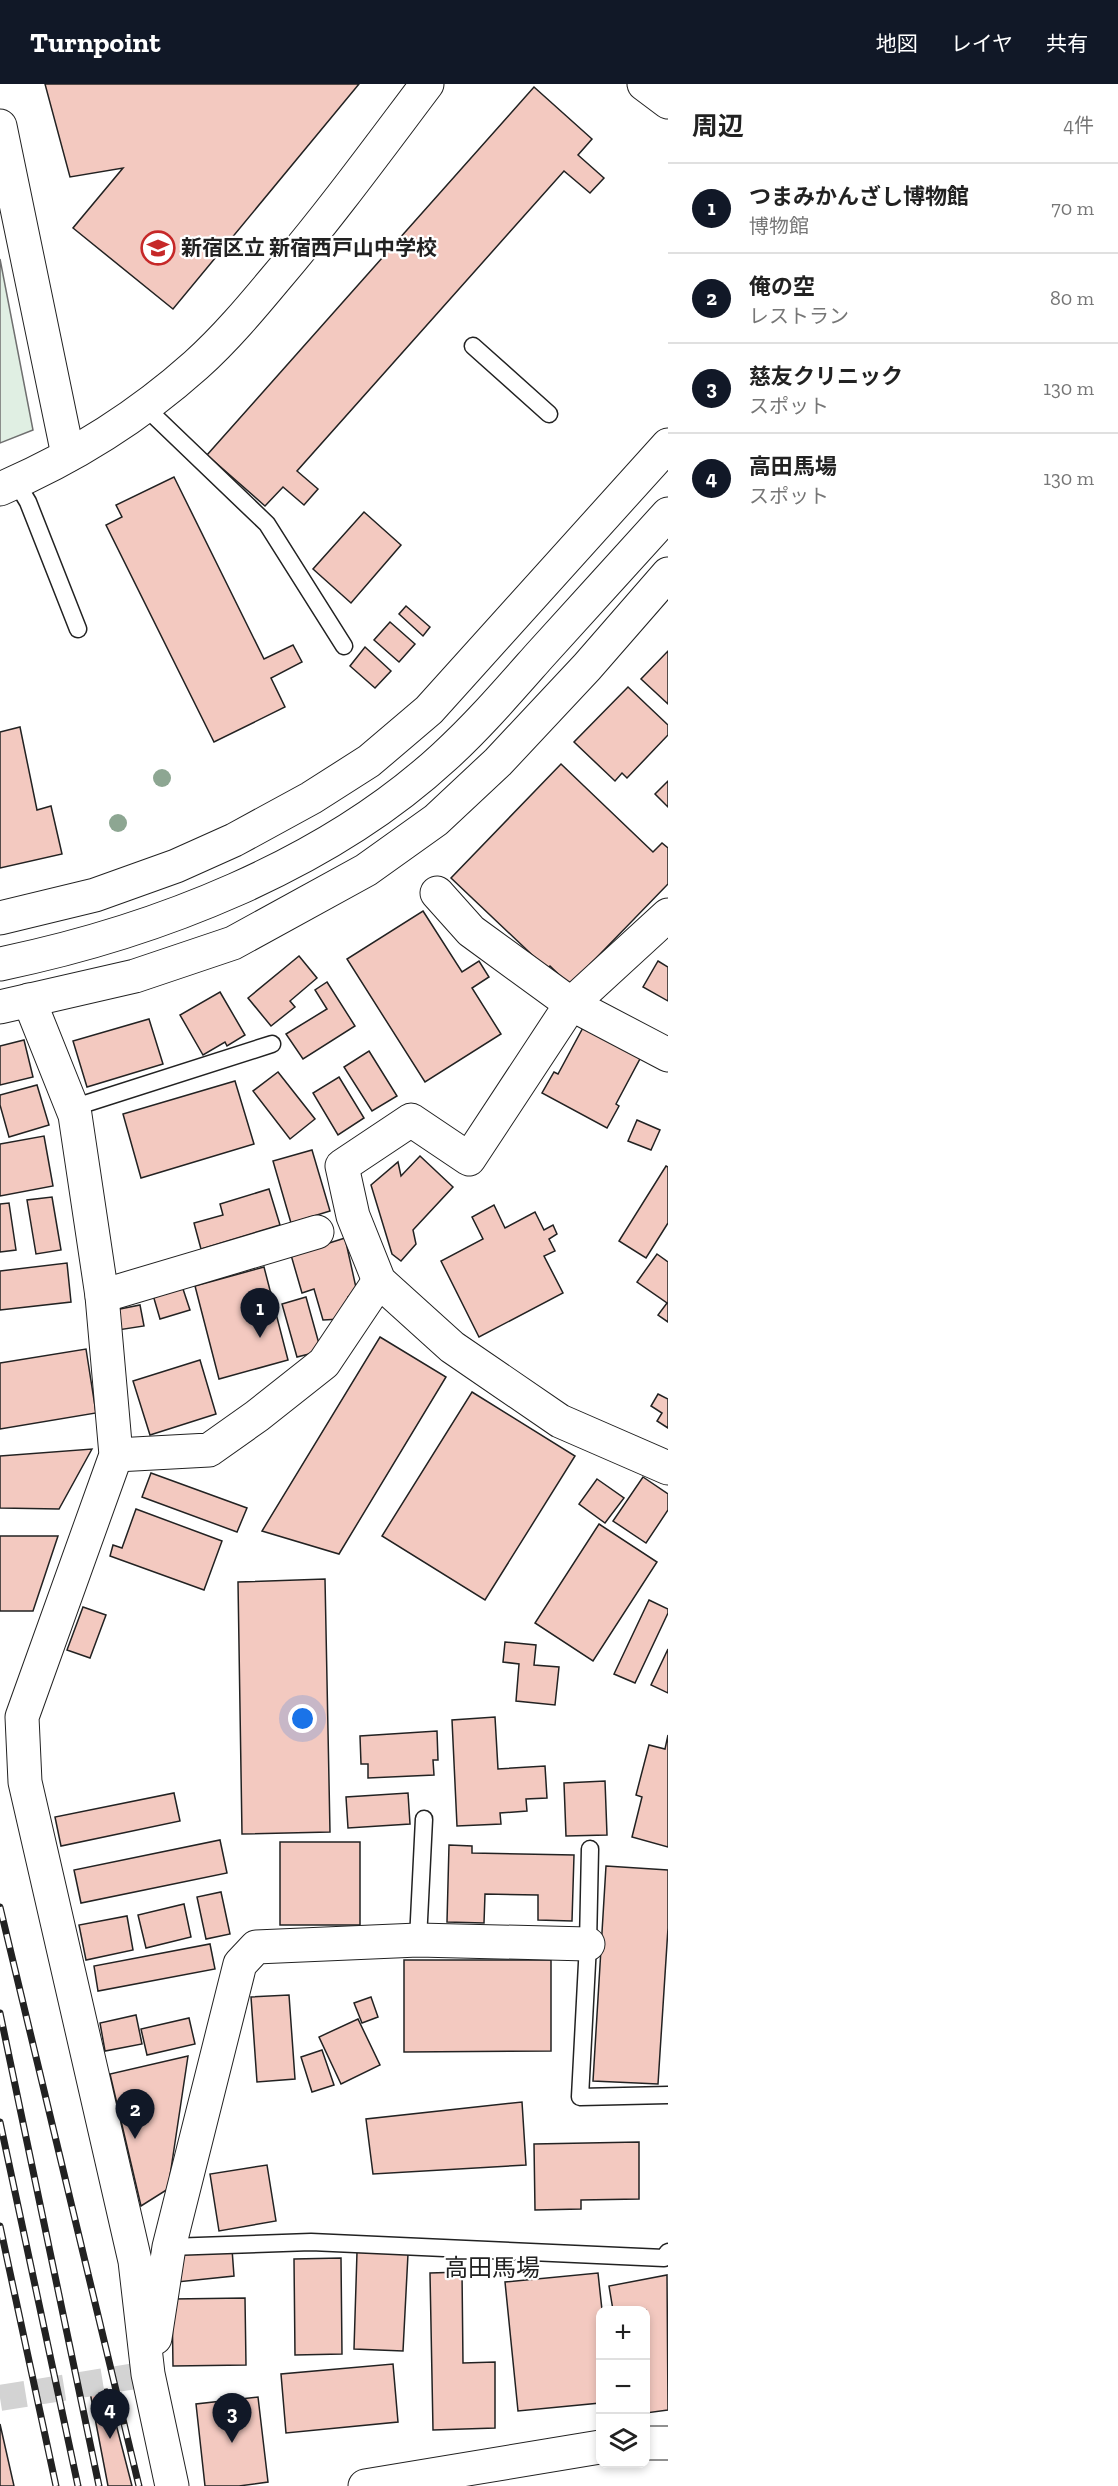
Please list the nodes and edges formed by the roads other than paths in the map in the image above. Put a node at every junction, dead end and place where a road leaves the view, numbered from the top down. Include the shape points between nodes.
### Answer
1 (428, 84) edge
2 (644, 84) edge
3 (668, 102) edge
4 (0, 126) edge
5 (473, 346) dead end
6 (144, 406) junction
7 (549, 414) dead end
8 (668, 445) edge
9 (68, 455) junction
10 (8, 485) edge
11 (668, 514) edge
12 (668, 574) edge
13 (78, 629) dead end
14 (344, 646) dead end
15 (437, 893) dead end
16 (668, 915) edge
17 (0, 918) edge
18 (0, 964) edge
19 (14, 1004) edge
20 (571, 1004) junction
21 (272, 1044) dead end
22 (668, 1055) edge
23 (72, 1108) junction
24 (317, 1232) dead end
25 (379, 1281) junction
26 (102, 1296) junction
27 (116, 1455) junction
28 (668, 1468) edge
29 (424, 1818) dead end
30 (590, 1849) dead end
31 (418, 1940) junction
32 (588, 1944) junction
33 (668, 2096) edge
34 (169, 2247) junction
35 (668, 2252) edge
36 (146, 2358) junction
37 (650, 2443) edge
38 (668, 2443) edge
39 (596, 2448) edge
40 (172, 2486) edge
41 (365, 2486) edge

1 - 6 street via 306,243 248,311 196,365
2 - 3 street
4 - 9 street
5 - 7 lane
6 - 9 street
6 - 14 lane via 267,524
8 - 17 street via 429,710 369,761 234,840 176,866 95,895
9 - 10 street
10 - 13 lane via 28,502
11 - 18 street via 443,758 353,827 271,872 191,909 107,937
12 - 19 street via 498,762 436,820 366,870 233,944 135,976
15 - 20 street via 471,931
16 - 20 street
19 - 23 street
20 - 22 street
20 - 25 street via 469,1159 411,1120 342,1166 353,1216
21 - 23 lane
23 - 26 street
24 - 26 street
25 - 27 street via 324,1363 209,1450
25 - 28 street via 453,1347 560,1421
26 - 27 street
27 - 36 street via 22,1717 25,1782 135,2261
29 - 31 lane
30 - 32 lane
31 - 32 street
31 - 34 street via 256,1947 240,1964
32 - 33 lane via 580,2097
34 - 35 lane via 311,2242 664,2258
34 - 36 street via 154,2346
36 - 40 street
37 - 38 street
39 - 41 street

